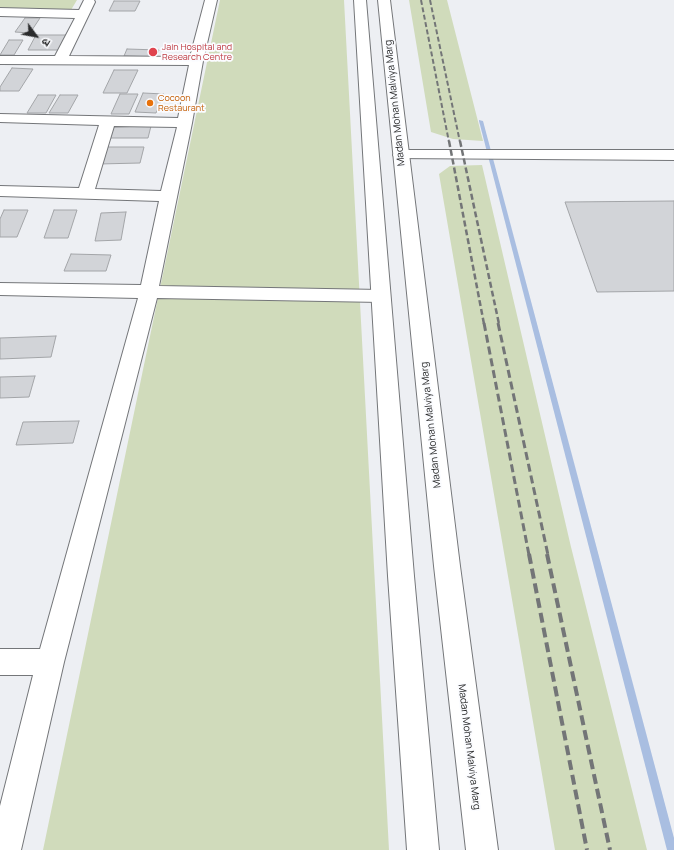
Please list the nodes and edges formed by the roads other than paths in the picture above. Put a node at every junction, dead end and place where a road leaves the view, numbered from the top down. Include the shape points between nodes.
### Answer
1 (90, 0) edge
2 (211, 0) edge
3 (360, 0) edge
4 (384, 0) edge
5 (0, 12) edge
6 (83, 14) junction
7 (0, 60) edge
8 (60, 60) junction
9 (196, 61) junction
10 (0, 118) edge
11 (108, 120) junction
12 (186, 123) junction
13 (401, 155) junction
14 (674, 155) edge
15 (0, 191) edge
16 (86, 193) junction
17 (168, 196) junction
18 (0, 289) edge
19 (149, 291) junction
20 (381, 296) junction
21 (0, 662) edge
22 (50, 662) junction
23 (6, 850) edge
24 (423, 850) edge
25 (482, 850) edge

1 - 6 main road
2 - 9 main road
3 - 20 main road
4 - 13 main road, Madan Mohan Malviya Marg
5 - 6 main road
6 - 8 main road
7 - 8 main road
8 - 9 main road
9 - 12 main road
10 - 11 main road
11 - 12 main road
11 - 16 main road
12 - 17 main road
13 - 14 main road
13 - 25 main road, Madan Mohan Malviya Marg via 446,566
15 - 16 main road
16 - 17 main road
17 - 19 main road
18 - 19 main road
19 - 20 main road
19 - 22 main road
20 - 24 main road
21 - 22 main road
22 - 23 main road

